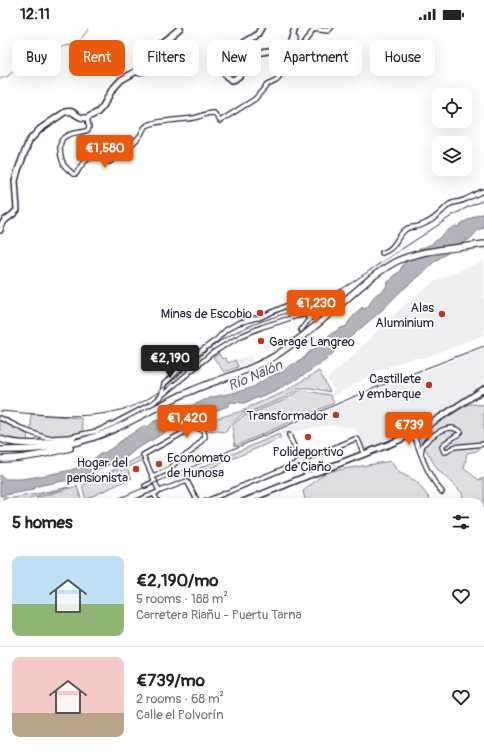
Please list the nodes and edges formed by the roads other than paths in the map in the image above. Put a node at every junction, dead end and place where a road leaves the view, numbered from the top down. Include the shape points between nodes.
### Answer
1 (180, 28) edge
2 (262, 28) edge
3 (295, 28) edge
4 (331, 28) edge
5 (293, 34) junction
6 (295, 40) edge
7 (306, 40) edge
8 (280, 76) edge
9 (87, 118) junction
10 (484, 191) edge
11 (0, 230) edge
12 (484, 244) edge
13 (382, 252) dead end
14 (297, 301) dead end
15 (301, 330) dead end
16 (484, 389) edge
17 (161, 397) junction
18 (0, 418) edge
19 (413, 433) junction
20 (99, 435) junction
21 (289, 435) dead end
22 (89, 439) junction
23 (1, 440) edge
24 (484, 444) edge
25 (0, 450) edge
26 (364, 454) junction
27 (421, 454) junction
28 (0, 459) edge
29 (300, 462) junction
30 (307, 476) junction
31 (154, 479) junction
32 (145, 486) dead end
33 (159, 491) junction
34 (442, 492) dead end
35 (154, 494) junction
36 (144, 498) edge
37 (156, 498) edge
38 (196, 498) edge
39 (214, 498) edge
40 (258, 498) edge

1 - 9 street via 158,46 147,70 135,72 121,80 98,112
2 - 5 street via 257,35 242,44 226,68 226,76 231,80 239,76 255,55 285,48
3 - 5 street
4 - 7 street via 328,31 314,29
5 - 6 street
8 - 9 street via 255,99 220,121 210,113 196,118 170,120 146,126 140,137 111,161 94,157 84,162 76,174 73,174 63,162 61,141 65,136 88,130 90,127
9 - 11 street via 69,111 65,112 36,132 28,144 16,175 17,210 4,220
10 - 13 street via 450,204 436,218 426,223 408,228 392,247
12 - 20 main road via 425,252 389,265 273,357 192,390
14 - 17 street via 226,330 164,384
15 - 17 street via 308,322 308,316 297,316 241,336 211,354
16 - 19 street
17 - 18 street via 113,424 97,431 70,437 42,437
19 - 26 street
19 - 27 street
20 - 22 main road
20 - 28 main road via 95,439 50,453
21 - 29 street
22 - 23 main road via 48,443 15,443
22 - 25 main road via 49,448
24 - 27 street via 454,447 444,452 442,447 445,443 460,433 459,430 451,428 437,432 425,442
26 - 29 street via 358,440 355,439
26 - 30 street
27 - 34 street via 429,475
29 - 30 street
29 - 39 street
30 - 40 street
31 - 31 street via 143,455 190,429 202,430 205,437 192,451
31 - 32 street
31 - 33 street
33 - 35 street
33 - 38 street via 187,481
35 - 36 street
35 - 37 street

